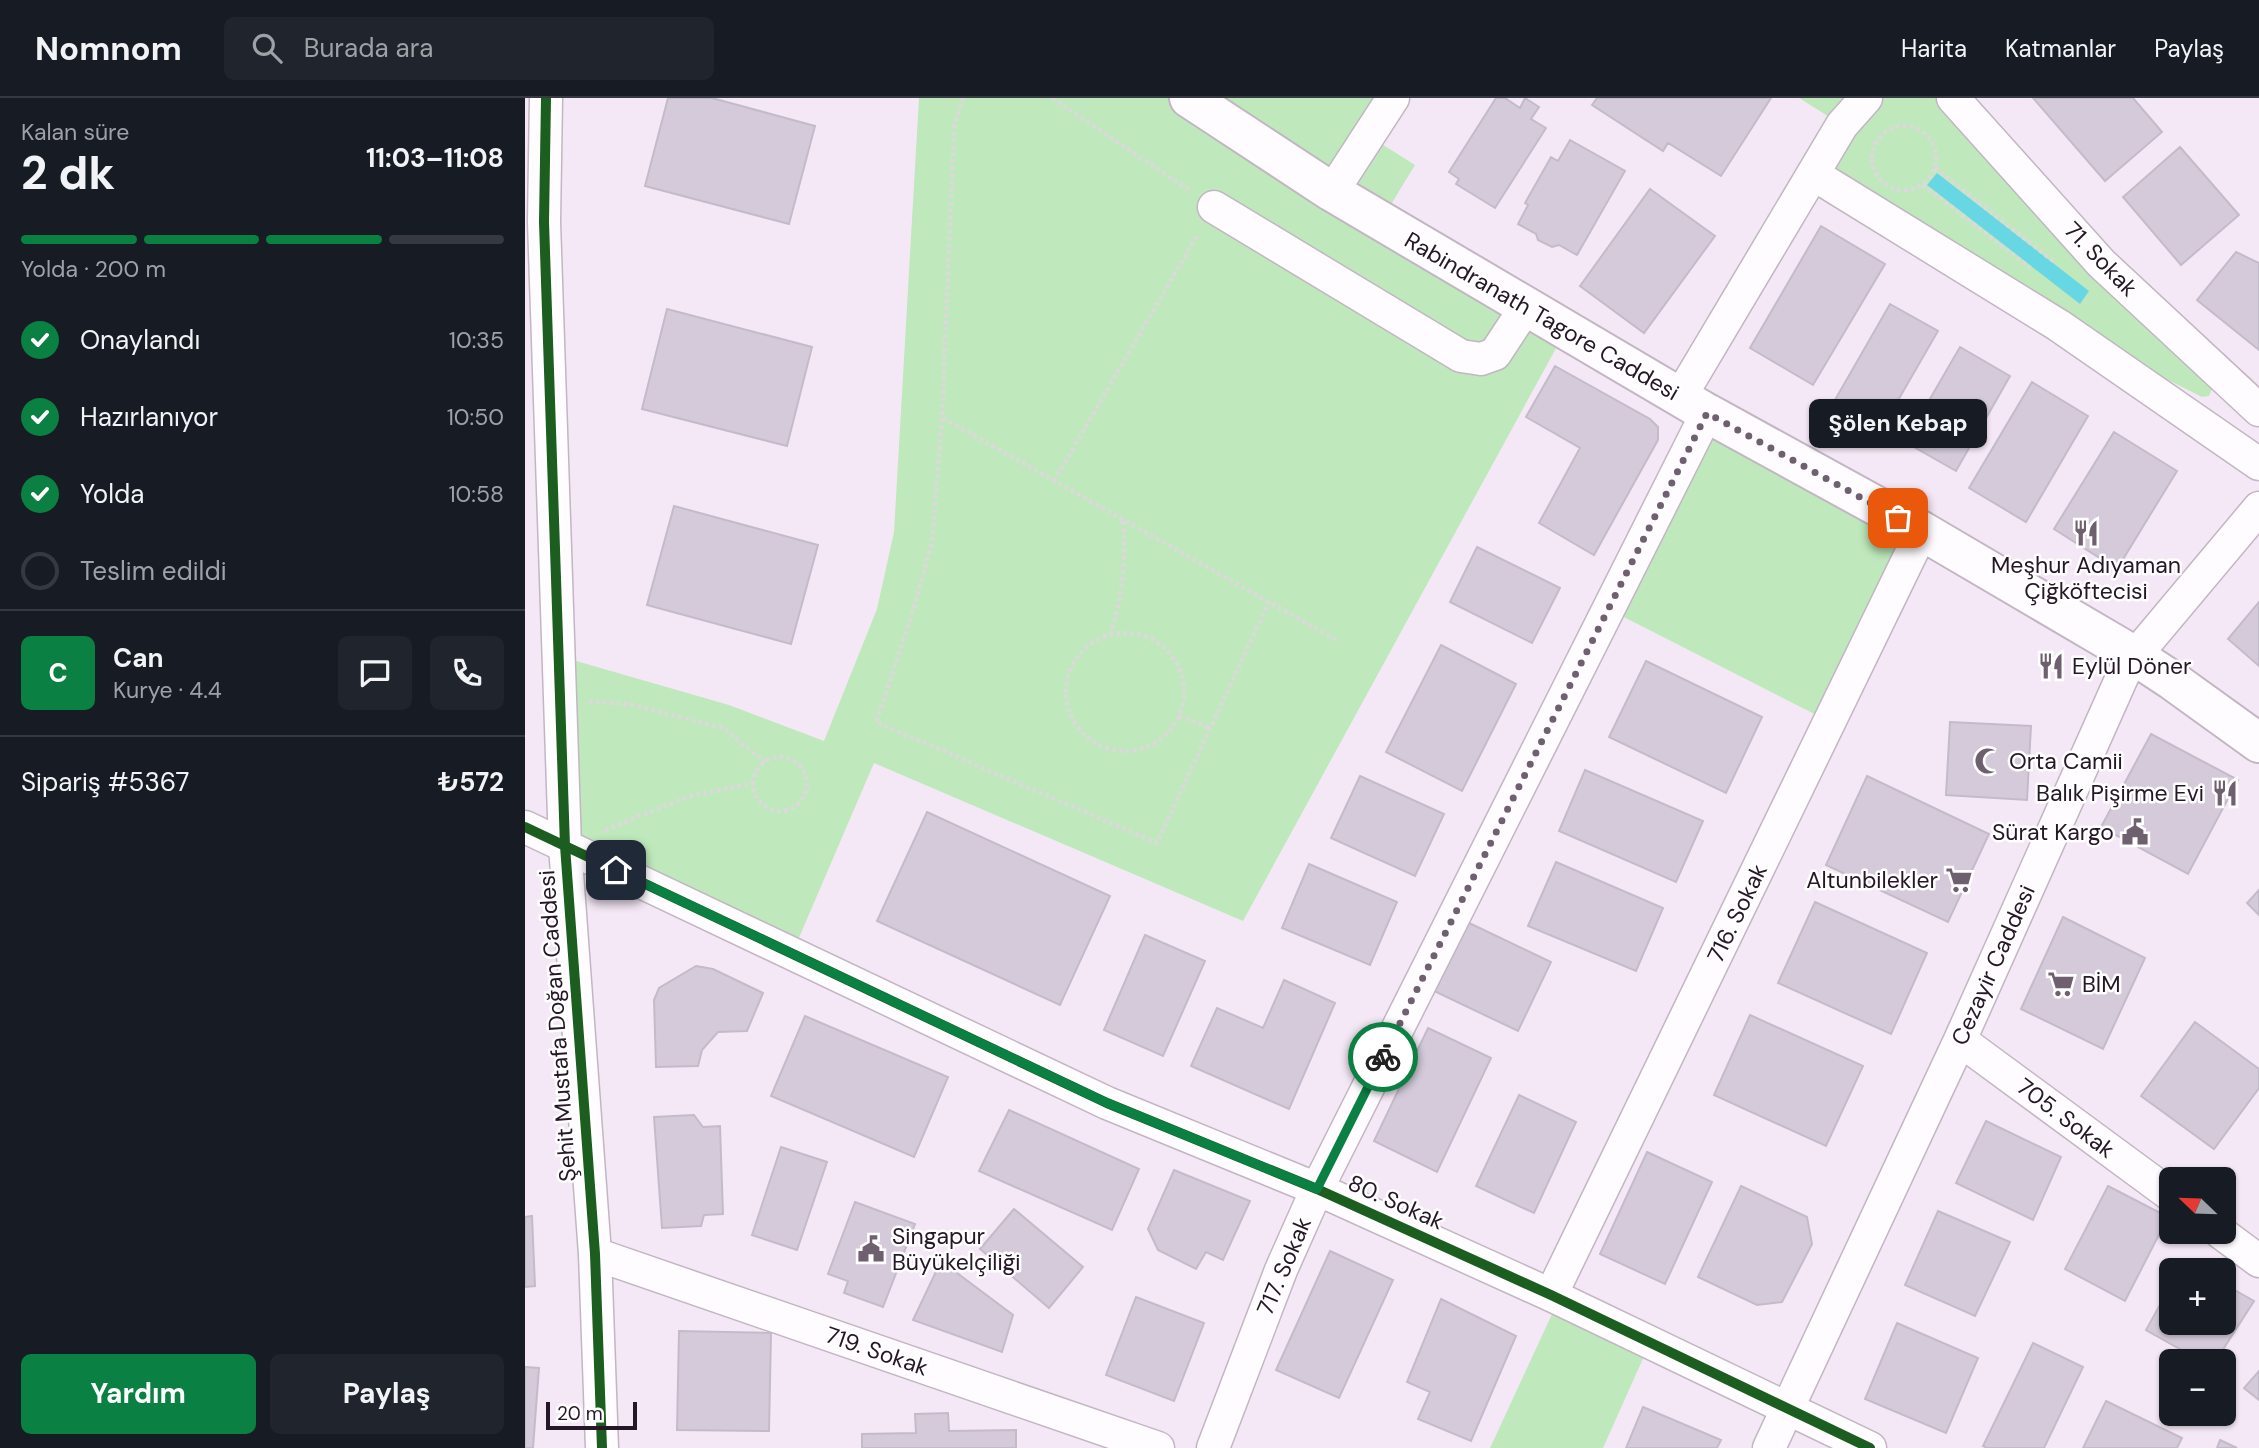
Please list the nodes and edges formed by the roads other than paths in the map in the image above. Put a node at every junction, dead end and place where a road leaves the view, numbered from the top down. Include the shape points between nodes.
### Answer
1 (546, 98) edge
2 (1393, 98) edge
3 (1866, 98) edge
4 (1953, 98) edge
5 (1195, 100) edge
6 (1812, 174) junction
7 (1332, 192) junction
8 (1214, 207) road end
9 (535, 218) edge
10 (1526, 307) junction
11 (1693, 405) junction
12 (2259, 410) edge
13 (2259, 464) edge
14 (2259, 508) edge
15 (1922, 531) junction
16 (2135, 656) junction
17 (2259, 743) edge
18 (525, 827) edge
19 (565, 846) junction
20 (1960, 1040) junction
21 (2159, 1186) edge
22 (1317, 1189) junction
23 (2236, 1244) edge
24 (595, 1254) junction
25 (2259, 1261) edge
26 (1551, 1295) junction
27 (1787, 1409) junction
28 (1079, 1434) edge
29 (601, 1448) edge
30 (1158, 1448) edge
31 (1213, 1448) edge
32 (1769, 1448) edge
33 (1870, 1448) edge

1 - 9 street, Şehit Mustafa Doğan Caddesi
2 - 7 street
3 - 6 street, 717. Sokak via 1845,120
4 - 12 street, 71. Sokak via 2101,263
5 - 7 main road, Rabindranath Tagore Caddesi
6 - 11 street, 717. Sokak
6 - 13 street via 2058,325
7 - 10 main road, Rabindranath Tagore Caddesi
8 - 10 street via 1461,356 1481,359 1495,354
9 - 19 street, Şehit Mustafa Doğan Caddesi
10 - 11 main road, Rabindranath Tagore Caddesi
11 - 15 main road, Rabindranath Tagore Caddesi
11 - 22 street, 717. Sokak
14 - 16 street, Cezayir Caddesi
15 - 16 main road, Rabindranath Tagore Caddesi
15 - 26 street, 716. Sokak
16 - 17 main road, Rabindranath Tagore Caddesi
16 - 20 street, Cezayir Caddesi
18 - 19 street, 80. Sokak
19 - 22 street, 80. Sokak via 1107,1103
19 - 24 street, Şehit Mustafa Doğan Caddesi
20 - 21 street, 705. Sokak
20 - 27 street, Cezayir Caddesi
22 - 26 street, 80. Sokak
22 - 31 street, 717. Sokak
23 - 25 street
24 - 28 street, 719. Sokak
24 - 29 street, Şehit Mustafa Doğan Caddesi
26 - 27 street, 80. Sokak
27 - 32 street, Cezayir Caddesi
27 - 33 street, 80. Sokak
28 - 30 street, 719. Sokak

